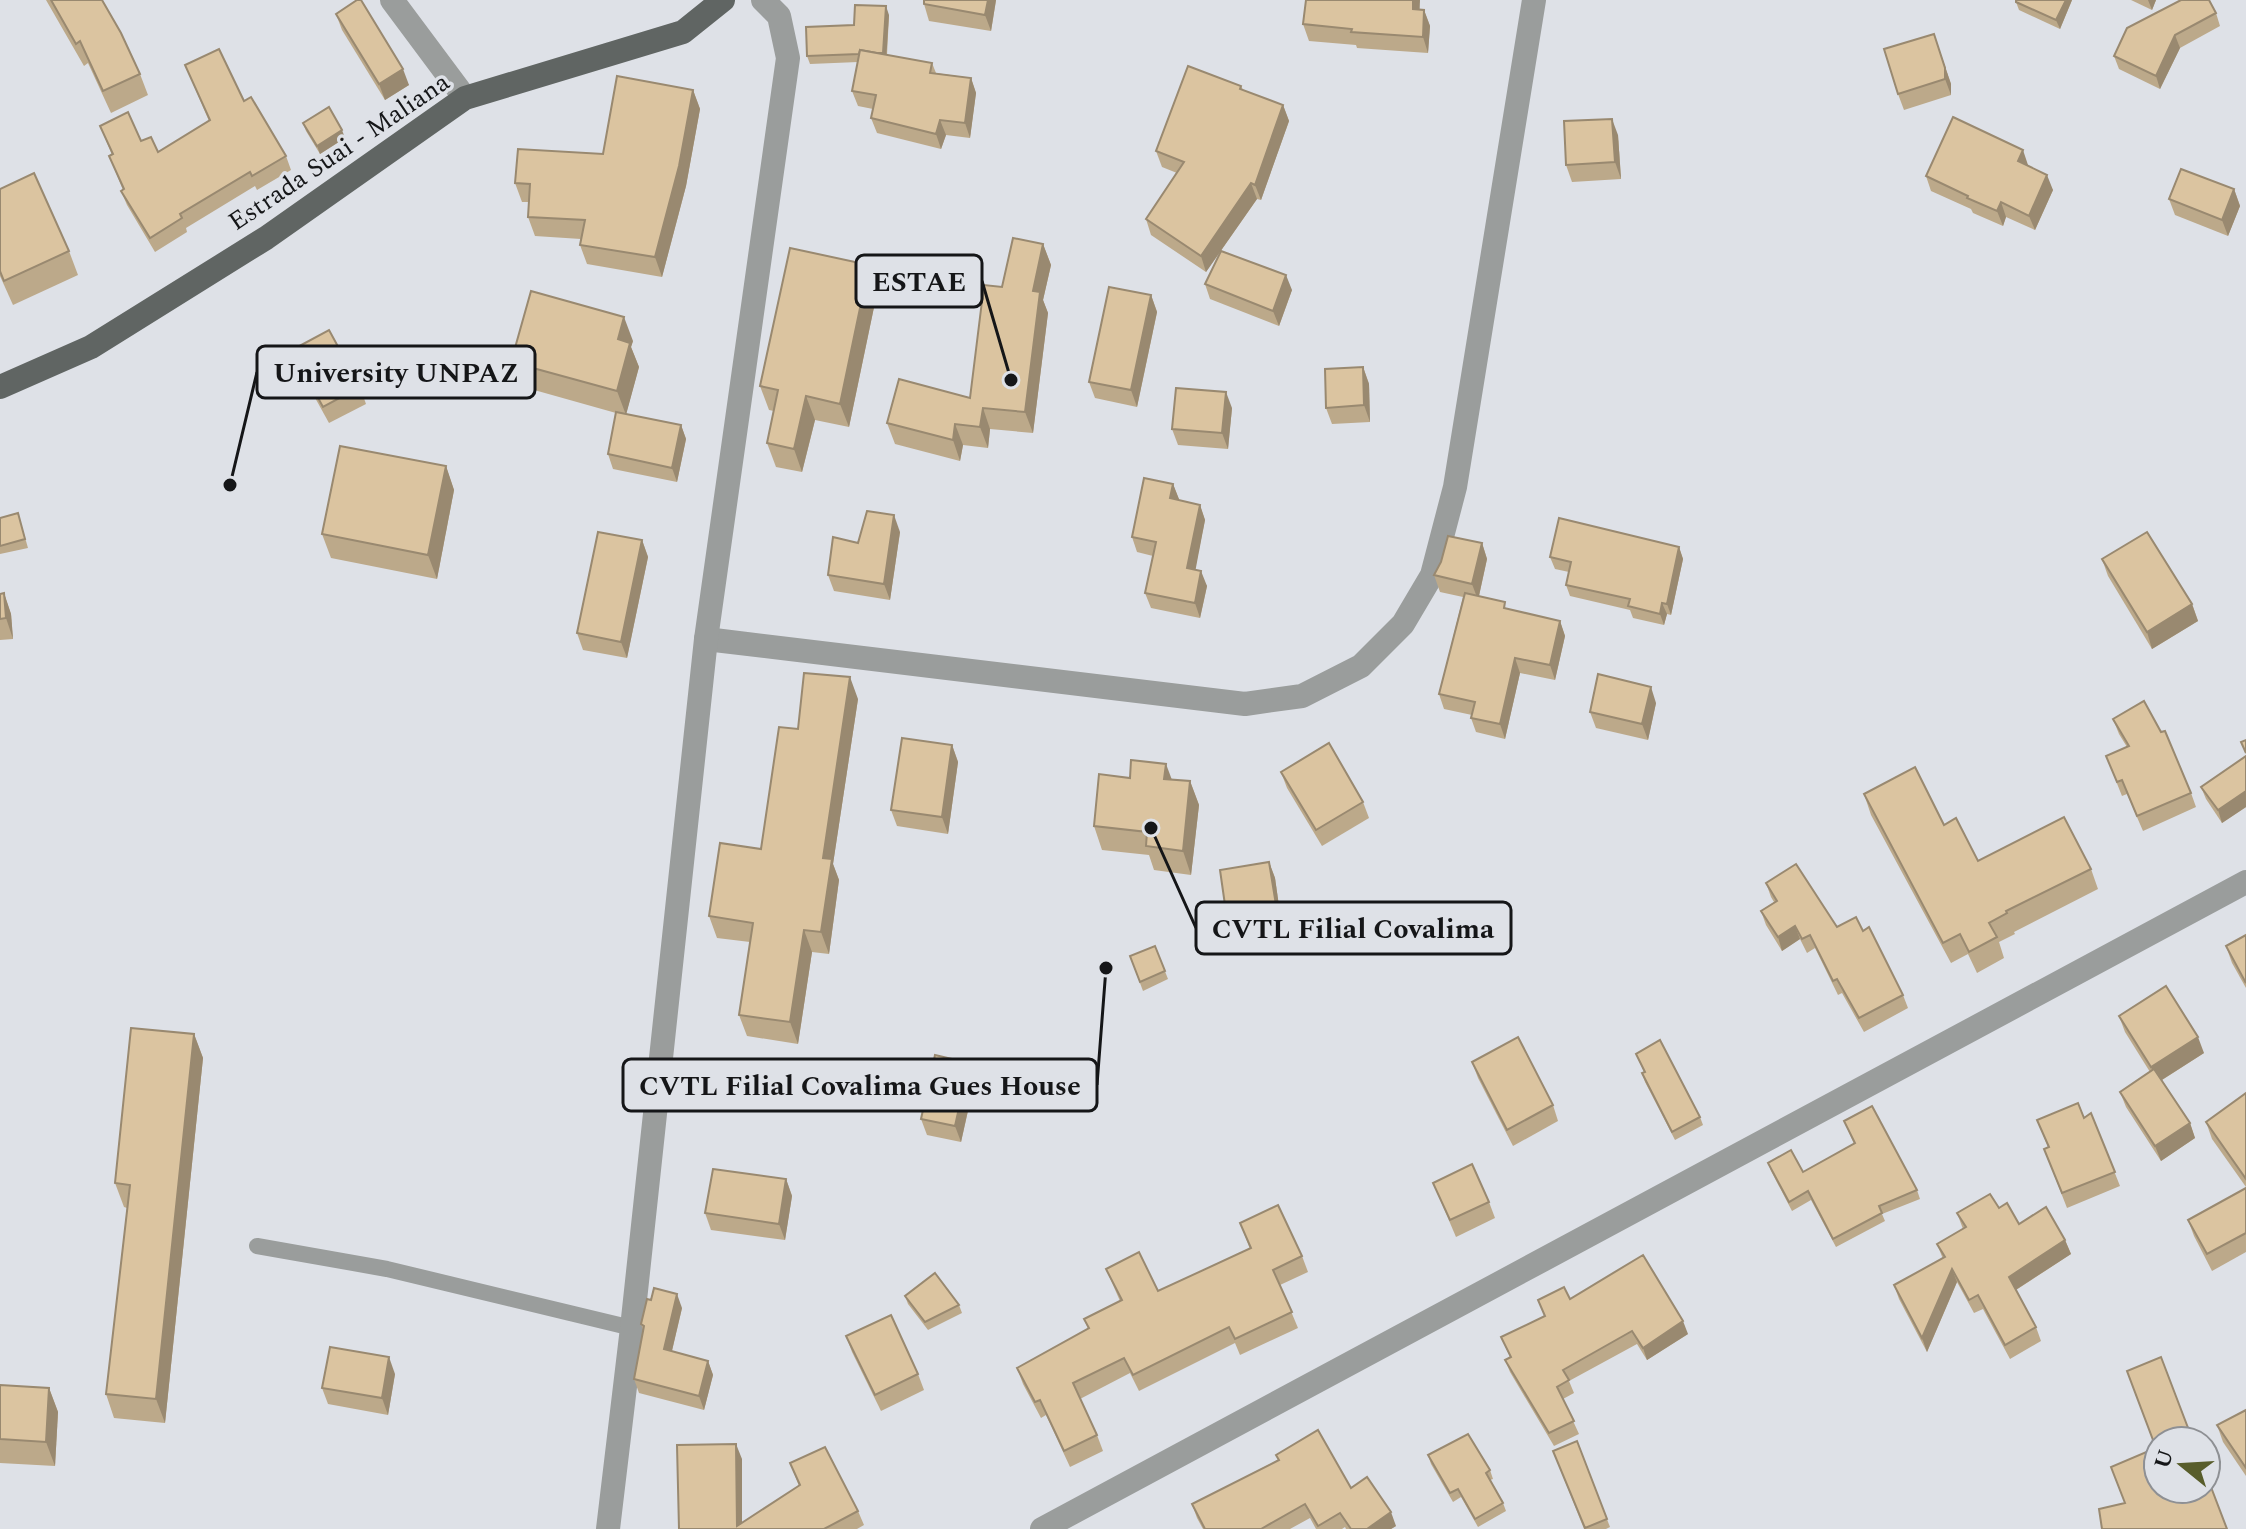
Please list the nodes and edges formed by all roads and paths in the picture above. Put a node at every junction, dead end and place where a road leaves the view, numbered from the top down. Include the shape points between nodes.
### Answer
1 (392, 0) edge
2 (723, 0) edge
3 (763, 0) edge
4 (1534, 0) edge
5 (465, 98) junction
6 (0, 387) edge
7 (706, 639) junction
8 (2246, 882) edge
9 (257, 1246) dead end
10 (632, 1328) junction
11 (608, 1529) edge
12 (1042, 1529) edge

1 - 5 street
2 - 5 main road, Estrada Suai - Maliana via 683,32
3 - 7 street via 779,16 788,58
4 - 7 street via 1455,487 1432,575 1403,624 1361,666 1302,696 1245,704
5 - 6 main road, Estrada Suai - Maliana via 266,238 91,347
7 - 10 street
8 - 12 street
9 - 10 lane via 387,1269
10 - 11 street

